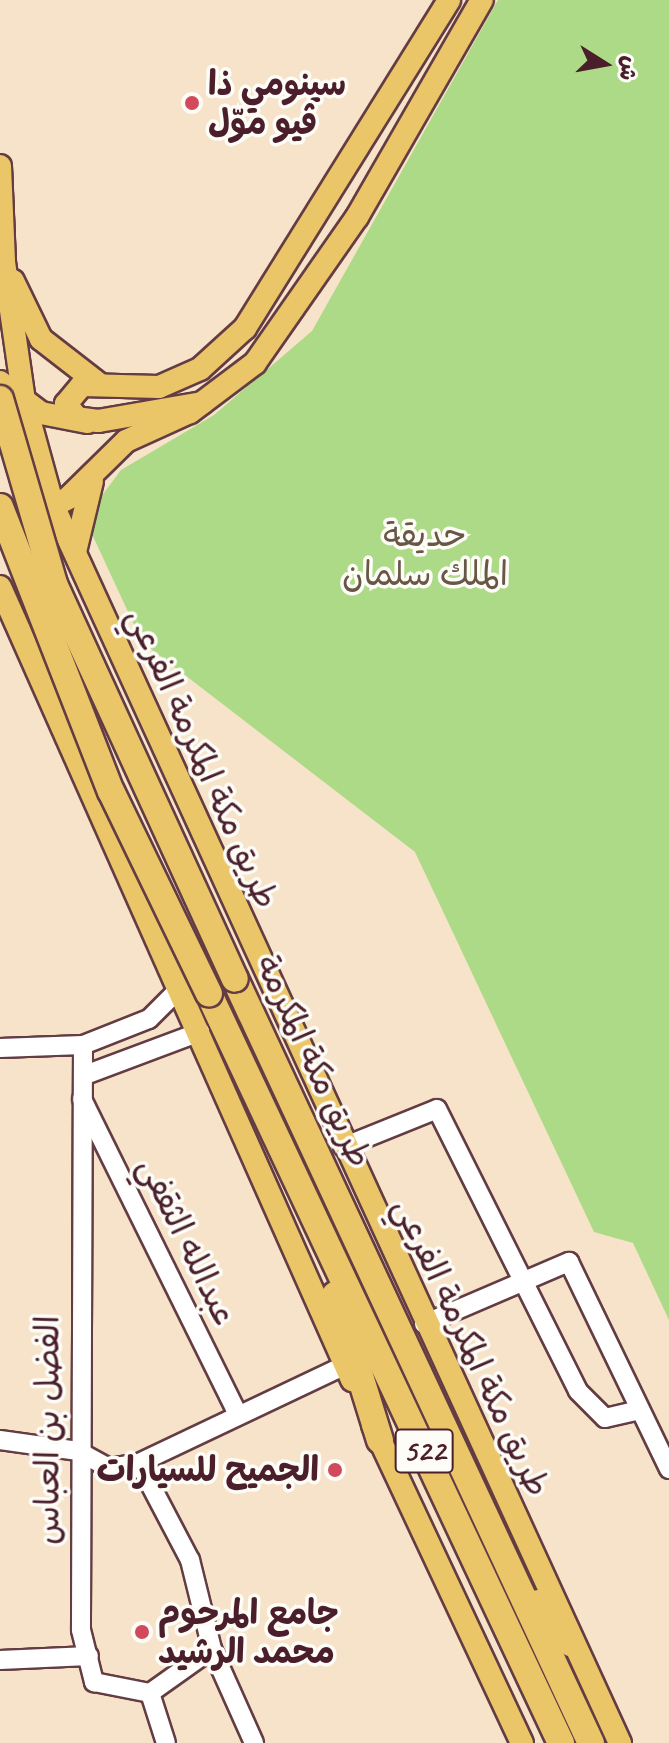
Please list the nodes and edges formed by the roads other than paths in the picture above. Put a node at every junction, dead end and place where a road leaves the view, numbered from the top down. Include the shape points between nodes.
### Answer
1 (449, 0) edge
2 (482, 0) edge
3 (437, 20) junction
4 (461, 36) junction
5 (0, 166) edge
6 (4, 262) junction
7 (0, 382) edge
8 (99, 384) junction
9 (12, 400) edge
10 (202, 403) junction
11 (98, 421) junction
12 (95, 473) junction
13 (0, 498) edge
14 (53, 506) junction
15 (0, 507) edge
16 (32, 518) junction
17 (0, 527) edge
18 (72, 547) junction
19 (89, 588) junction
20 (3, 595) edge
21 (182, 986) junction
22 (200, 1032) junction
23 (83, 1045) junction
24 (0, 1048) edge
25 (85, 1075) junction
26 (80, 1096) junction
27 (343, 1147) junction
28 (287, 1159) junction
29 (518, 1280) junction
30 (424, 1324) junction
31 (345, 1365) junction
32 (418, 1367) junction
33 (639, 1410) junction
34 (238, 1415) junction
35 (0, 1440) edge
36 (380, 1440) junction
37 (78, 1451) junction
38 (139, 1463) junction
39 (669, 1469) edge
40 (571, 1643) junction
41 (212, 1649) junction
42 (89, 1656) junction
43 (0, 1660) edge
44 (150, 1693) junction
45 (166, 1743) edge
46 (254, 1743) edge
47 (522, 1743) edge
48 (561, 1743) edge
49 (591, 1743) edge
50 (620, 1743) edge

1 - 3 main road
2 - 4 main road
3 - 4 main road
3 - 8 main road via 245,328 200,369 159,387
4 - 10 main road via 306,298 255,363
5 - 6 main road, طريق مكة المكرمة الفرعي
6 - 8 main road via 41,339
6 - 9 main road, طريق مكة المكرمة الفرعي
7 - 9 main road
8 - 11 main road via 69,391 66,404 77,418
9 - 11 main road via 72,423
9 - 14 main road, طريق مكة المكرمة الفرعي
9 - 32 highway, طريق مكة المكرمة / 522, bridge via 54,584
10 - 11 main road
10 - 12 main road via 126,441
12 - 14 main road
12 - 18 main road
13 - 16 main road
14 - 16 main road
14 - 18 main road, طريق مكة المكرمة الفرعي
15 - 28 highway, طريق مكة المكرمة / 522, bridge via 105,777
16 - 17 main road
16 - 18 main road
18 - 19 main road, طريق مكة المكرمة الفرعي
19 - 20 main road via 52,559 12,577
19 - 27 main road, طريق مكة المكرمة الفرعي
20 - 21 main road
21 - 22 main road
21 - 23 street via 149,1019
22 - 25 street
22 - 31 main road
23 - 24 street
23 - 25 street, الفضل بن العباس
25 - 26 street, الفضل بن العباس
26 - 34 street, عبدالله الثقفي
26 - 37 street, الفضل بن العباس
27 - 29 street via 437,1109
27 - 30 main road, طريق مكة المكرمة الفرعي
28 - 36 highway
28 - 48 highway, طريق مكة المكرمة / 522
29 - 30 street
29 - 33 street via 578,1391 605,1418
29 - 33 street via 569,1262
30 - 40 main road, طريق مكة المكرمة الفرعي
31 - 34 street
31 - 36 main road
32 - 40 highway via 540,1607
32 - 49 highway, طريق مكة المكرمة / 522
33 - 39 street
34 - 38 street
35 - 37 street
36 - 47 main road
37 - 38 street via 109,1468
37 - 42 street, الفضل بن العباس via 81,1630
38 - 41 street via 190,1560
40 - 50 main road, طريق مكة المكرمة الفرعي
41 - 44 street
41 - 46 street
42 - 43 street
42 - 44 street, الفضل بن العباس via 94,1682
44 - 45 street

